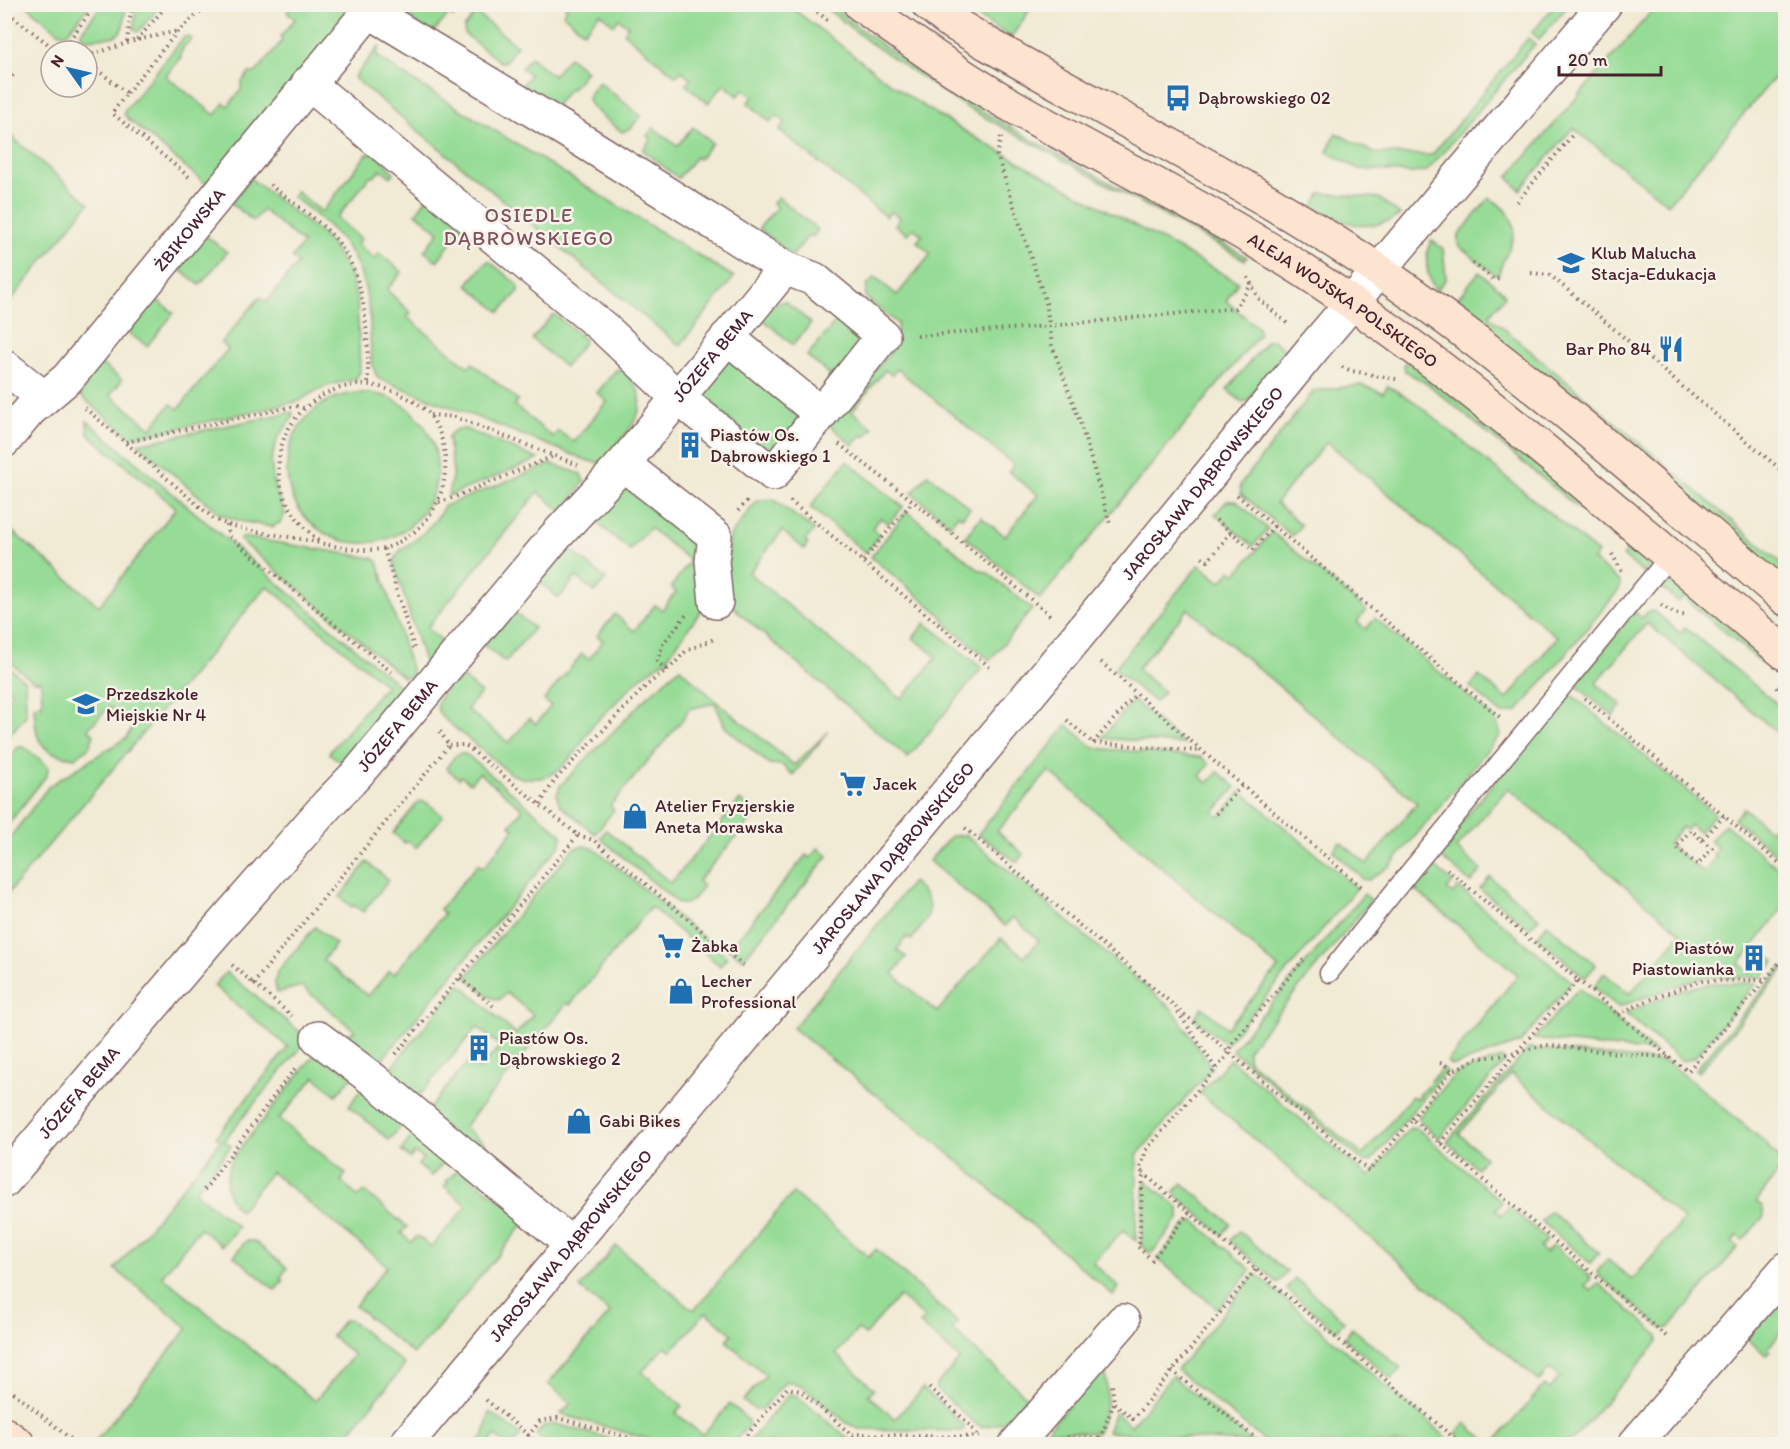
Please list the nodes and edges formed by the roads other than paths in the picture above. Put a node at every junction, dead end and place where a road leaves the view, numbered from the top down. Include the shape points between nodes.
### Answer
1 (860, 4) edge
2 (928, 4) edge
3 (1605, 4) edge
4 (308, 83) junction
5 (785, 268) junction
6 (1379, 271) junction
7 (1352, 302) junction
8 (727, 337) junction
9 (4, 366) edge
10 (677, 397) junction
11 (44, 398) junction
12 (816, 418) junction
13 (4, 441) edge
14 (615, 472) junction
15 (1669, 557) junction
16 (714, 591) road end
17 (1785, 599) edge
18 (1785, 654) edge
19 (1329, 973) dead end
20 (318, 1038) road end
21 (4, 1181) edge
22 (571, 1244) junction
23 (1785, 1269) edge
24 (1123, 1321) dead end
25 (4, 1434) edge
26 (1020, 1440) edge
27 (18, 1444) edge
28 (406, 1444) edge
29 (1635, 1444) edge

1 - 7 street, ALEJA WOJSKA POLSKIEGO via 1002,100 1248,236
2 - 6 street via 988,44 1294,216
3 - 6 street, JAROSŁAWA DĄBROWSKIEGO
4 - 5 street, ŻBIKOWSKA via 369,11
4 - 10 street via 597,322
4 - 11 street, ŻBIKOWSKA via 68,378
5 - 8 street, JÓZEFA BEMA
5 - 12 street via 814,279 884,336
6 - 7 street, JAROSŁAWA DĄBROWSKIEGO
6 - 17 street via 1530,383
7 - 15 street, ALEJA WOJSKA POLSKIEGO via 1484,400
7 - 22 street, JAROSŁAWA DĄBROWSKIEGO
8 - 10 street, JÓZEFA BEMA
8 - 12 street
9 - 11 street
10 - 12 street via 773,474
10 - 14 street, JÓZEFA BEMA
11 - 13 street, ŻBIKOWSKA
14 - 16 street via 715,536
14 - 21 street, JÓZEFA BEMA via 554,538 420,701 206,943
15 - 18 street, ALEJA WOJSKA POLSKIEGO
15 - 19 lane
20 - 22 street
22 - 28 street, JAROSŁAWA DĄBROWSKIEGO
23 - 29 street
24 - 26 street
25 - 27 street

